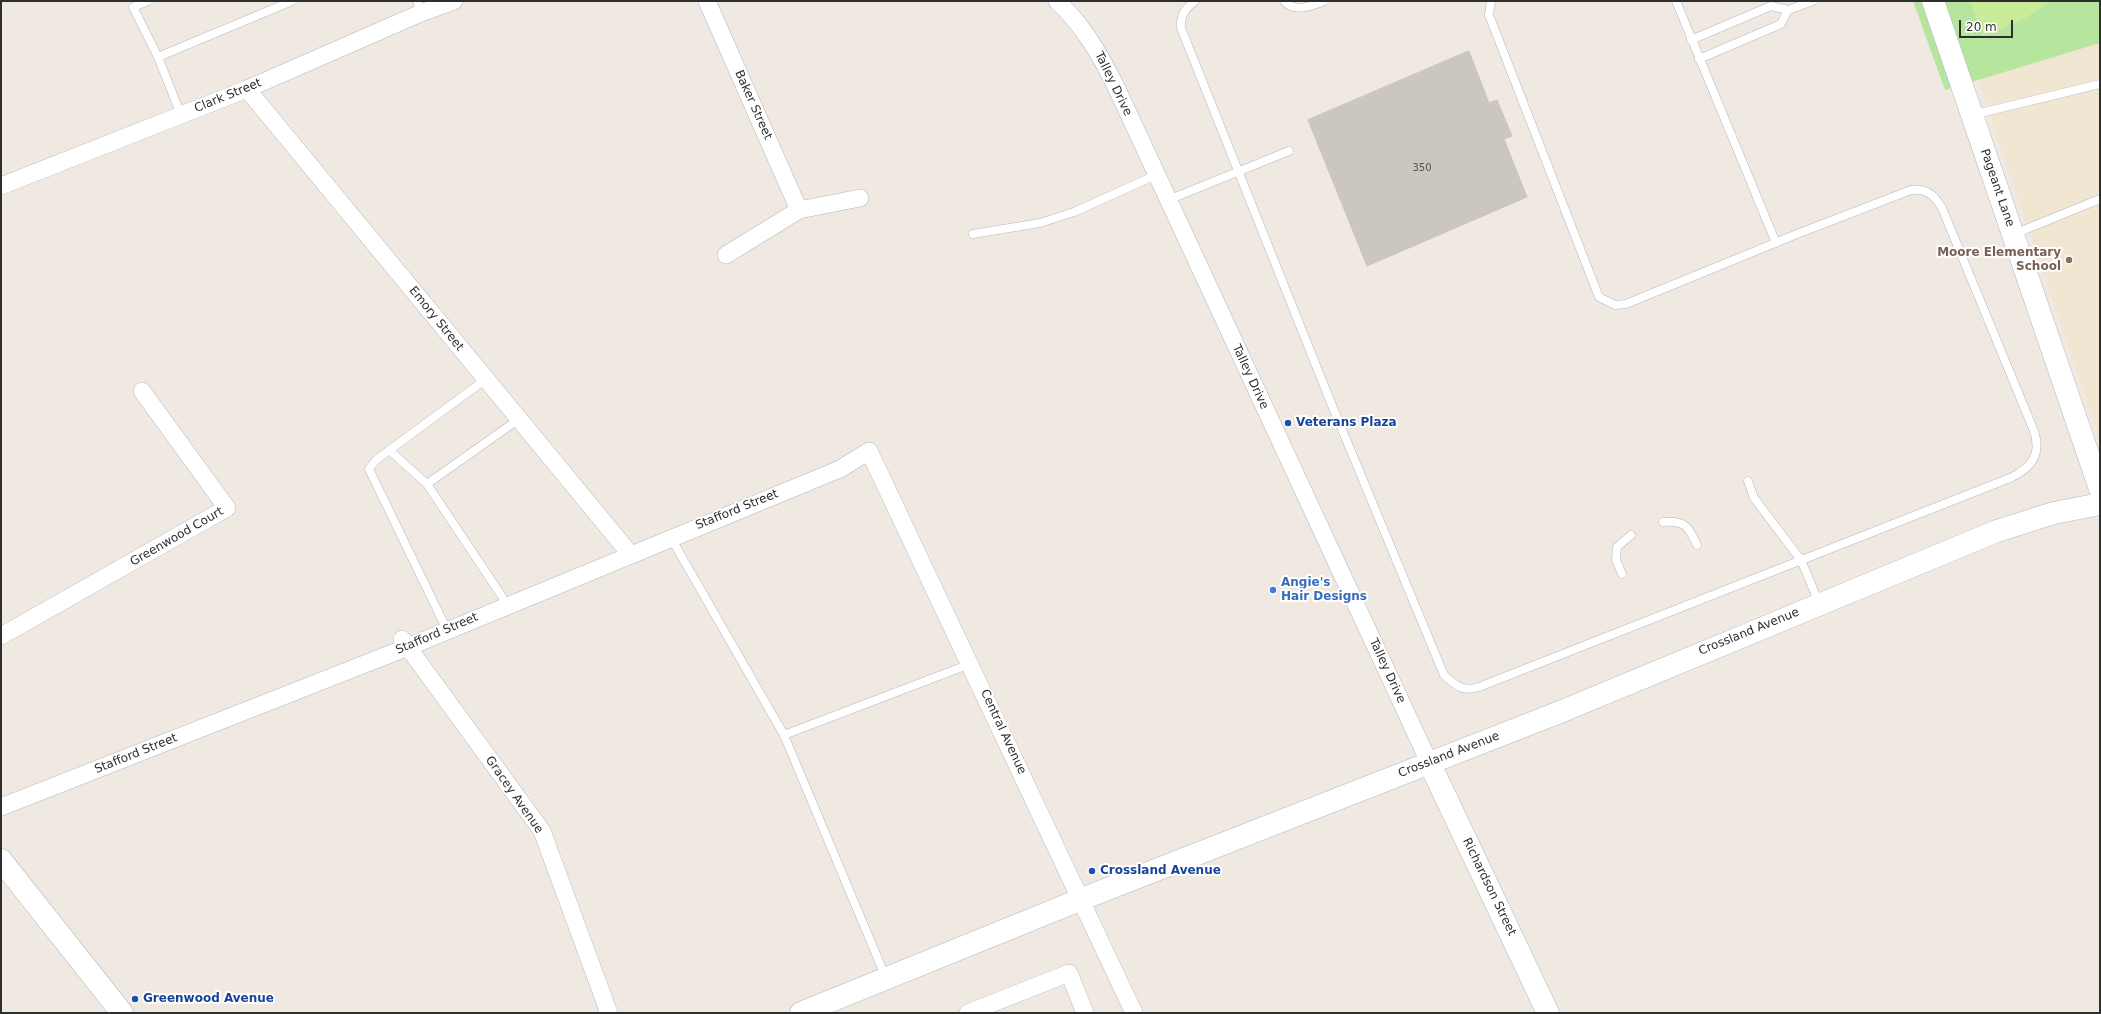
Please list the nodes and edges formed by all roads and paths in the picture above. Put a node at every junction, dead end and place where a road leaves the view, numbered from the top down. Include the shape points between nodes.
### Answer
1 (148, 1) edge
2 (292, 1) edge
3 (454, 1) edge
4 (706, 1) edge
5 (1057, 1) edge
6 (1195, 1) edge
7 (1284, 1) edge
8 (1324, 1) edge
9 (1491, 1) edge
10 (1676, 1) edge
11 (1785, 1) edge
12 (1813, 1) edge
13 (1933, 1) edge
14 (131, 4) edge
15 (419, 7) edge
16 (1788, 10) junction
17 (1691, 40) junction
18 (158, 57) junction
19 (1699, 59) junction
20 (2100, 84) edge
21 (247, 89) junction
22 (181, 115) junction
23 (1972, 115) junction
24 (1289, 151) dead end
25 (1239, 172) junction
26 (1156, 175) junction
27 (1, 186) edge
28 (860, 198) dead end
29 (2100, 199) edge
30 (1168, 200) junction
31 (799, 210) junction
32 (973, 234) dead end
33 (2013, 234) junction
34 (1776, 243) junction
35 (726, 255) dead end
36 (486, 379) junction
37 (142, 391) dead end
38 (519, 419) junction
39 (389, 450) junction
40 (869, 451) joint
41 (1748, 481) dead end
42 (427, 484) junction
43 (2100, 489) edge
44 (2100, 504) edge
45 (1663, 522) dead end
46 (1631, 535) dead end
47 (671, 537) junction
48 (1696, 545) dead end
49 (626, 549) dead end
50 (1802, 560) junction
51 (1622, 574) dead end
52 (507, 604) junction
53 (1820, 604) junction
54 (447, 630) junction
55 (1, 636) edge
56 (405, 643) junction
57 (970, 664) junction
58 (784, 735) junction
59 (1429, 762) junction
60 (1, 807) edge
61 (1, 860) edge
62 (1082, 899) junction
63 (886, 978) junction
64 (122, 1013) edge
65 (609, 1013) edge
66 (801, 1013) edge
67 (968, 1013) edge
68 (1085, 1013) edge
69 (1134, 1013) edge
70 (1548, 1013) edge

1 - 14 lane
2 - 18 lane
3 - 15 street, Clark Street
4 - 31 street, Baker Street
5 - 26 street, Talley Drive via 1098,50
6 - 25 lane via 1180,19 1181,28
7 - 8 lane via 1294,8
9 - 34 lane via 1489,15 1599,297 1615,305 1626,304
10 - 17 lane
11 - 16 lane
12 - 16 lane
13 - 23 main road, Pageant Lane
14 - 18 lane
15 - 21 street, Clark Street
16 - 17 lane via 1772,6
16 - 19 lane via 1781,24
17 - 19 lane
18 - 22 lane
19 - 34 lane
20 - 23 lane
21 - 22 street, Clark Street
21 - 36 street, Emory Street
22 - 27 street, Clark Street
23 - 33 main road, Pageant Lane
24 - 25 lane
25 - 30 lane
25 - 50 lane via 1444,675 1452,683 1469,690 1479,687
26 - 30 street, Talley Drive
26 - 32 lane via 1074,212 1040,223
28 - 31 street
29 - 33 lane
30 - 59 street, Talley Drive
31 - 35 street
33 - 43 main road, Pageant Lane
34 - 50 lane via 1911,190 1920,189 1936,197 2037,441 2035,456 2019,474
36 - 38 street, Emory Street
36 - 39 lane
37 - 55 street, Greenwood Court via 228,508
38 - 42 lane
38 - 49 street, Emory Street
39 - 42 lane
39 - 54 lane via 369,469
40 - 47 street, Stafford Street via 840,469
40 - 57 street, Central Avenue
41 - 50 lane via 1754,498
42 - 52 lane
44 - 53 main road, Crossland Avenue via 2054,513 1997,531
45 - 48 lane via 1680,522 1685,525 1689,528
46 - 51 lane via 1617,547 1616,560
47 - 52 street, Stafford Street
47 - 58 lane
50 - 53 lane
52 - 54 street, Stafford Street
53 - 59 main road, Crossland Avenue via 1560,712
54 - 56 street, Stafford Street
56 - 60 street, Stafford Street
56 - 65 street, Gracey Avenue via 542,830
57 - 58 lane
57 - 62 street, Central Avenue
58 - 63 lane
59 - 62 main road, Crossland Avenue
59 - 70 main road, Richardson Street
61 - 64 main road
62 - 63 main road, Crossland Avenue
62 - 69 street, Central Avenue
63 - 66 main road, Crossland Avenue
67 - 68 street via 1069,973

